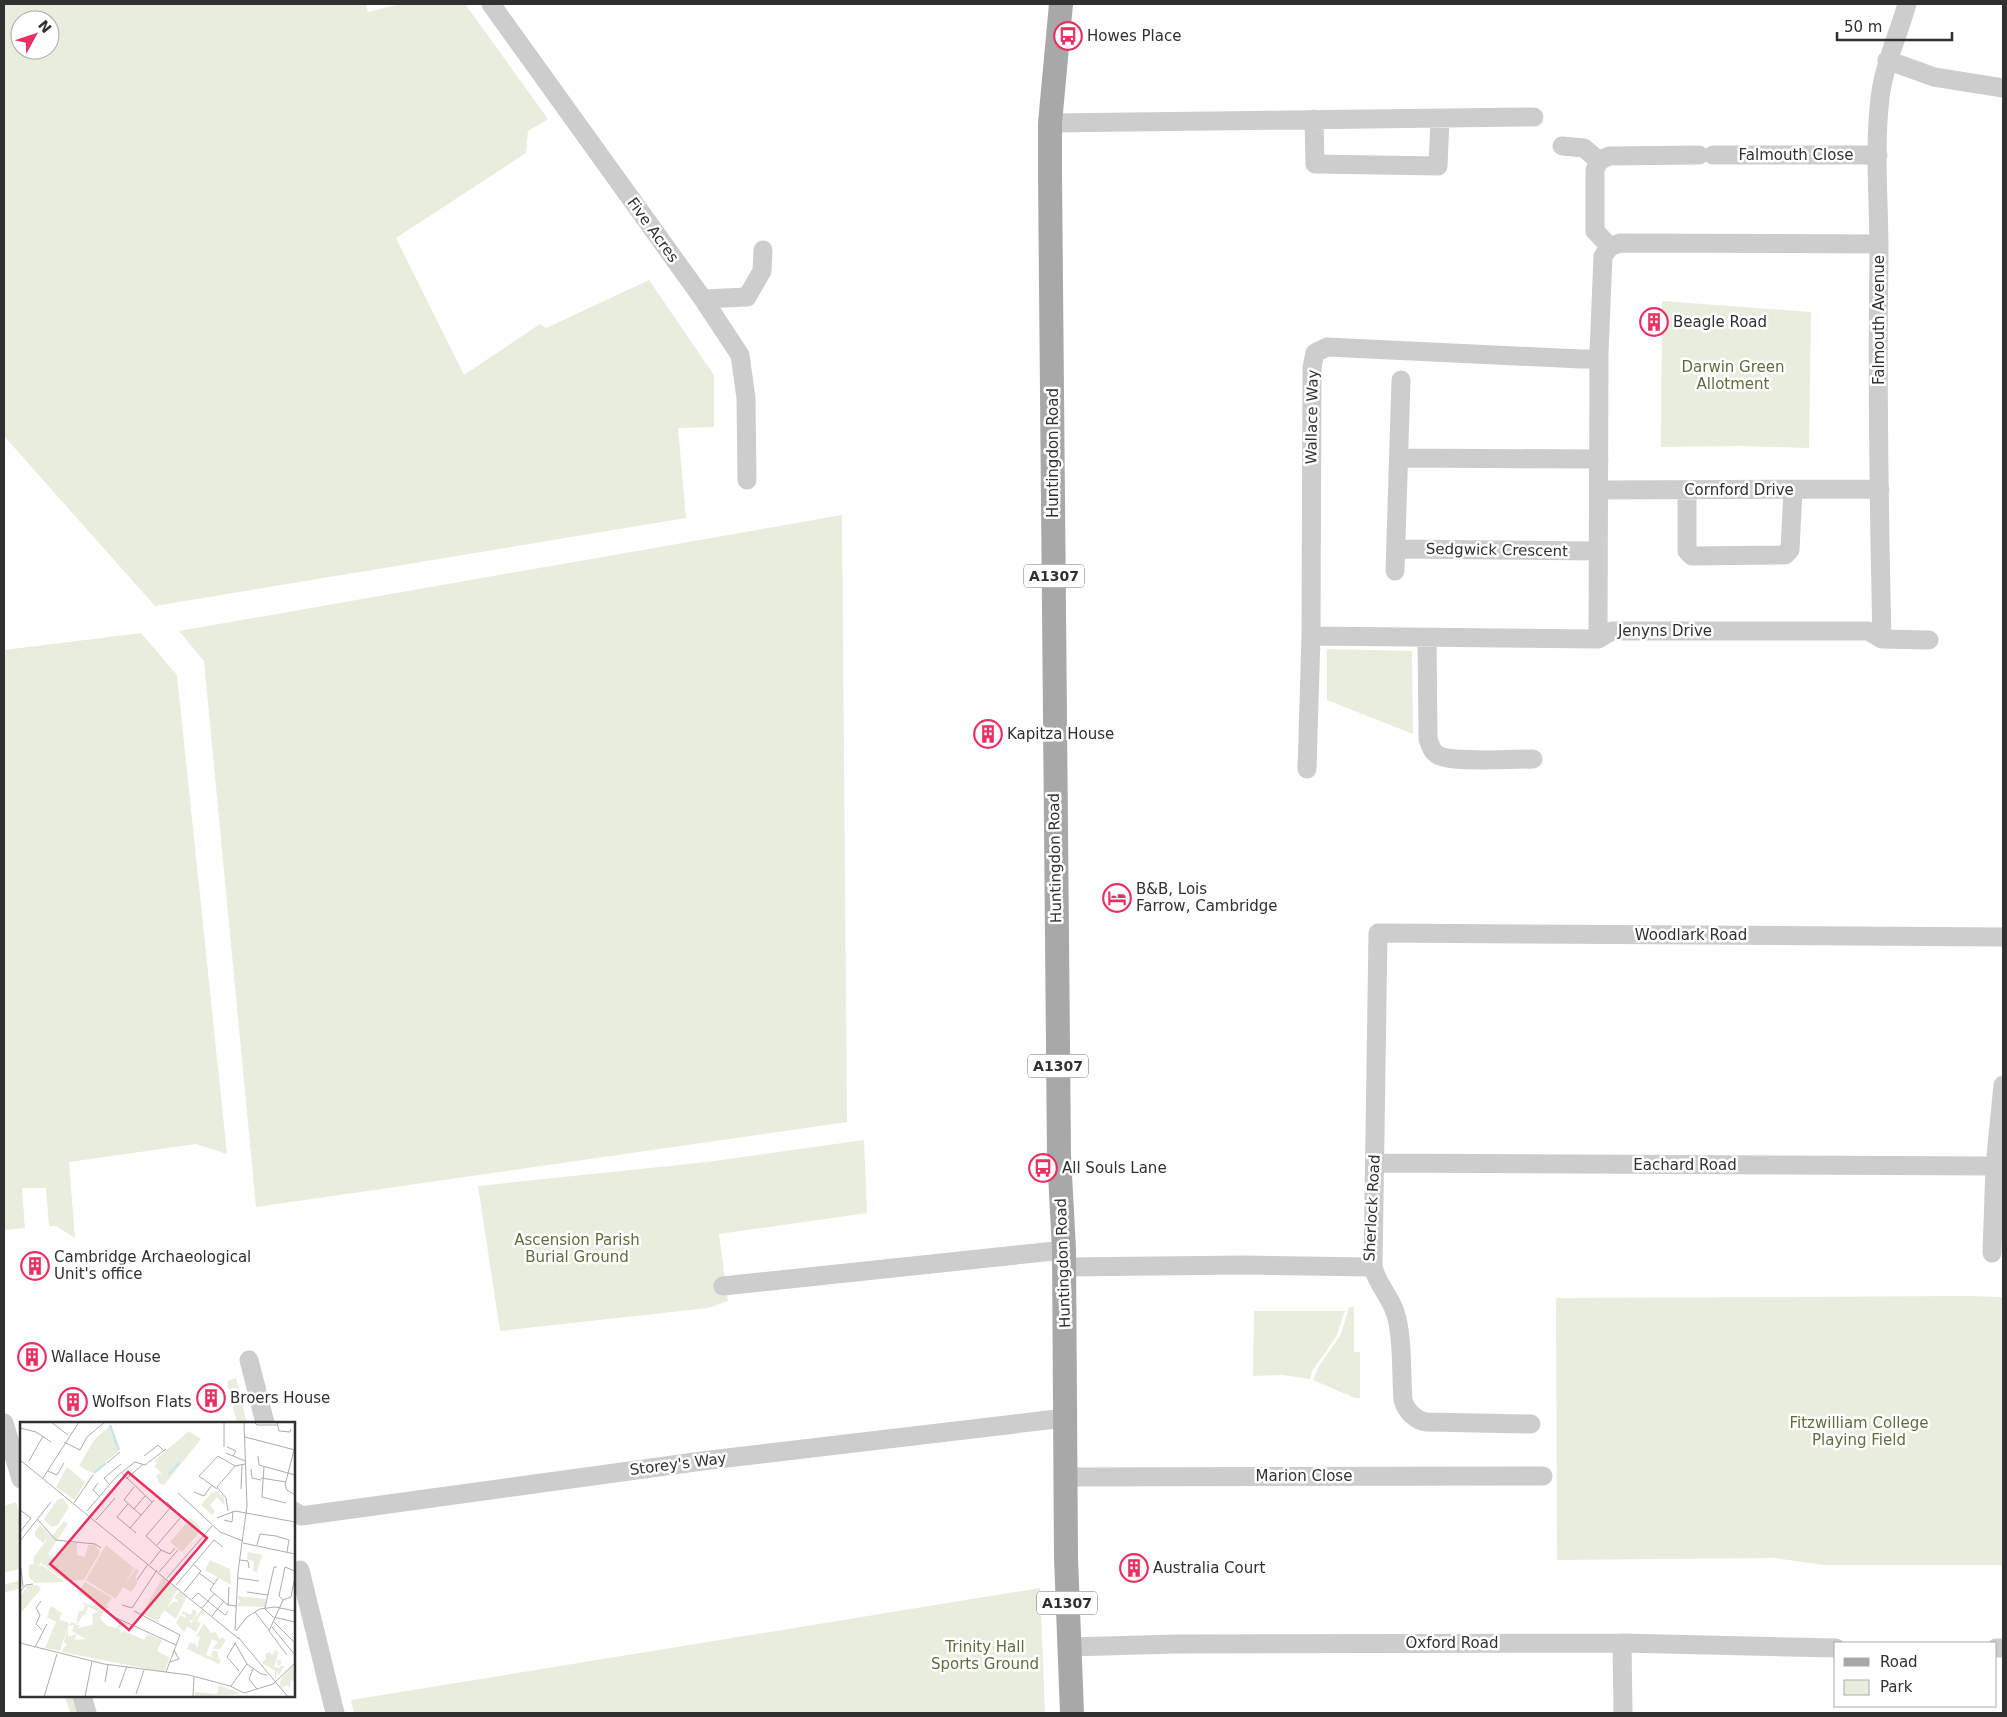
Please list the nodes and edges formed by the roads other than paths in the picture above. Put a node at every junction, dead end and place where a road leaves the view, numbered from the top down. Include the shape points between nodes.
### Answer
1 (491, 4) edge
2 (1061, 4) edge
3 (1907, 4) edge
4 (1887, 60) junction
5 (2003, 88) edge
6 (1534, 117) dead end
7 (1314, 119) junction
8 (1440, 119) junction
9 (1050, 123) junction
10 (1562, 146) dead end
11 (1878, 155) junction
12 (1599, 161) junction
13 (1879, 244) junction
14 (1610, 247) junction
15 (763, 250) dead end
16 (703, 299) junction
17 (1599, 353) junction
18 (1401, 380) dead end
19 (1399, 458) junction
20 (1599, 460) junction
21 (747, 480) dead end
22 (1880, 489) junction
23 (1599, 490) junction
24 (1687, 490) junction
25 (1793, 490) junction
26 (1396, 549) junction
27 (1598, 551) junction
28 (1395, 571) dead end
29 (1312, 636) junction
30 (1427, 636) junction
31 (1598, 639) junction
32 (1882, 639) junction
33 (1929, 640) dead end
34 (1533, 759) dead end
35 (1307, 769) dead end
36 (1378, 933) joint
37 (2003, 937) edge
38 (2003, 1085) edge
39 (1375, 1163) junction
40 (1994, 1166) junction
41 (1992, 1253) dead end
42 (1064, 1259) junction
43 (1373, 1267) junction
44 (723, 1286) dead end
45 (249, 1360) dead end
46 (1065, 1418) junction
47 (265, 1422) edge
48 (4, 1423) edge
49 (1531, 1424) dead end
50 (20, 1476) edge
51 (1543, 1476) dead end
52 (1065, 1477) junction
53 (295, 1512) edge
54 (300, 1570) dead end
55 (1622, 1643) junction
56 (1069, 1647) junction
57 (1834, 1648) edge
58 (82, 1697) edge
59 (88, 1713) edge
60 (335, 1713) edge
61 (1072, 1713) edge
62 (1623, 1713) edge

1 - 16 street, Five Acres
2 - 9 main road, Huntingdon Road / A1307
3 - 4 street, Falmouth Avenue
4 - 5 street via 1934,77
4 - 11 street, Falmouth Avenue via 1880,98
6 - 8 street
7 - 8 street
7 - 8 street via 1315,164 1438,166
7 - 9 street
9 - 42 main road, Huntingdon Road / A1307 via 1054,790 1059,1155
10 - 12 street via 1584,148
11 - 12 street, Falmouth Close via 1609,156
11 - 13 street, Falmouth Avenue
12 - 14 street via 1595,170 1595,231
13 - 14 street via 1620,243
13 - 22 street, Falmouth Avenue
14 - 17 street via 1603,256
15 - 16 street via 762,271 747,297
16 - 21 street, Five Acres via 740,355 746,398
17 - 20 street
17 - 29 street, Wallace Way via 1593,359 1581,359 1327,347 1315,352 1312,368
18 - 19 street
19 - 20 street
19 - 26 street
20 - 23 street
22 - 25 street, Cornford Drive
22 - 32 street, Falmouth Avenue
23 - 24 street, Cornford Drive
23 - 27 street
24 - 25 street, Cornford Drive
24 - 25 street via 1687,551 1692,556 1785,555 1790,550
26 - 27 street, Sedgwick Crescent
26 - 28 street
27 - 31 street
29 - 30 street, Jenyns Drive
29 - 35 street, Wallace Way
30 - 31 street, Jenyns Drive
30 - 34 street via 1428,739 1436,754 1450,759
31 - 32 street, Jenyns Drive via 1612,630 1868,631
32 - 33 street, Jenyns Drive
36 - 37 street, Woodlark Road
36 - 39 street, Sherlock Road
38 - 40 street
39 - 40 street, Eachard Road
39 - 43 street, Sherlock Road
40 - 41 street
42 - 43 street, Sherlock Road
42 - 44 street
42 - 46 main road, Huntingdon Road / A1307
43 - 49 street via 1397,1317 1403,1400 1411,1414 1426,1422
45 - 47 street
46 - 52 main road, Huntingdon Road / A1307
46 - 53 street, Storey's Way via 702,1461 301,1516
48 - 50 street
51 - 52 street, Marion Close
52 - 56 main road, Huntingdon Road / A1307
54 - 60 street
55 - 56 street, Oxford Road
55 - 57 street, Oxford Road
55 - 62 street
56 - 61 main road, Huntingdon Road / A1307
58 - 59 street

